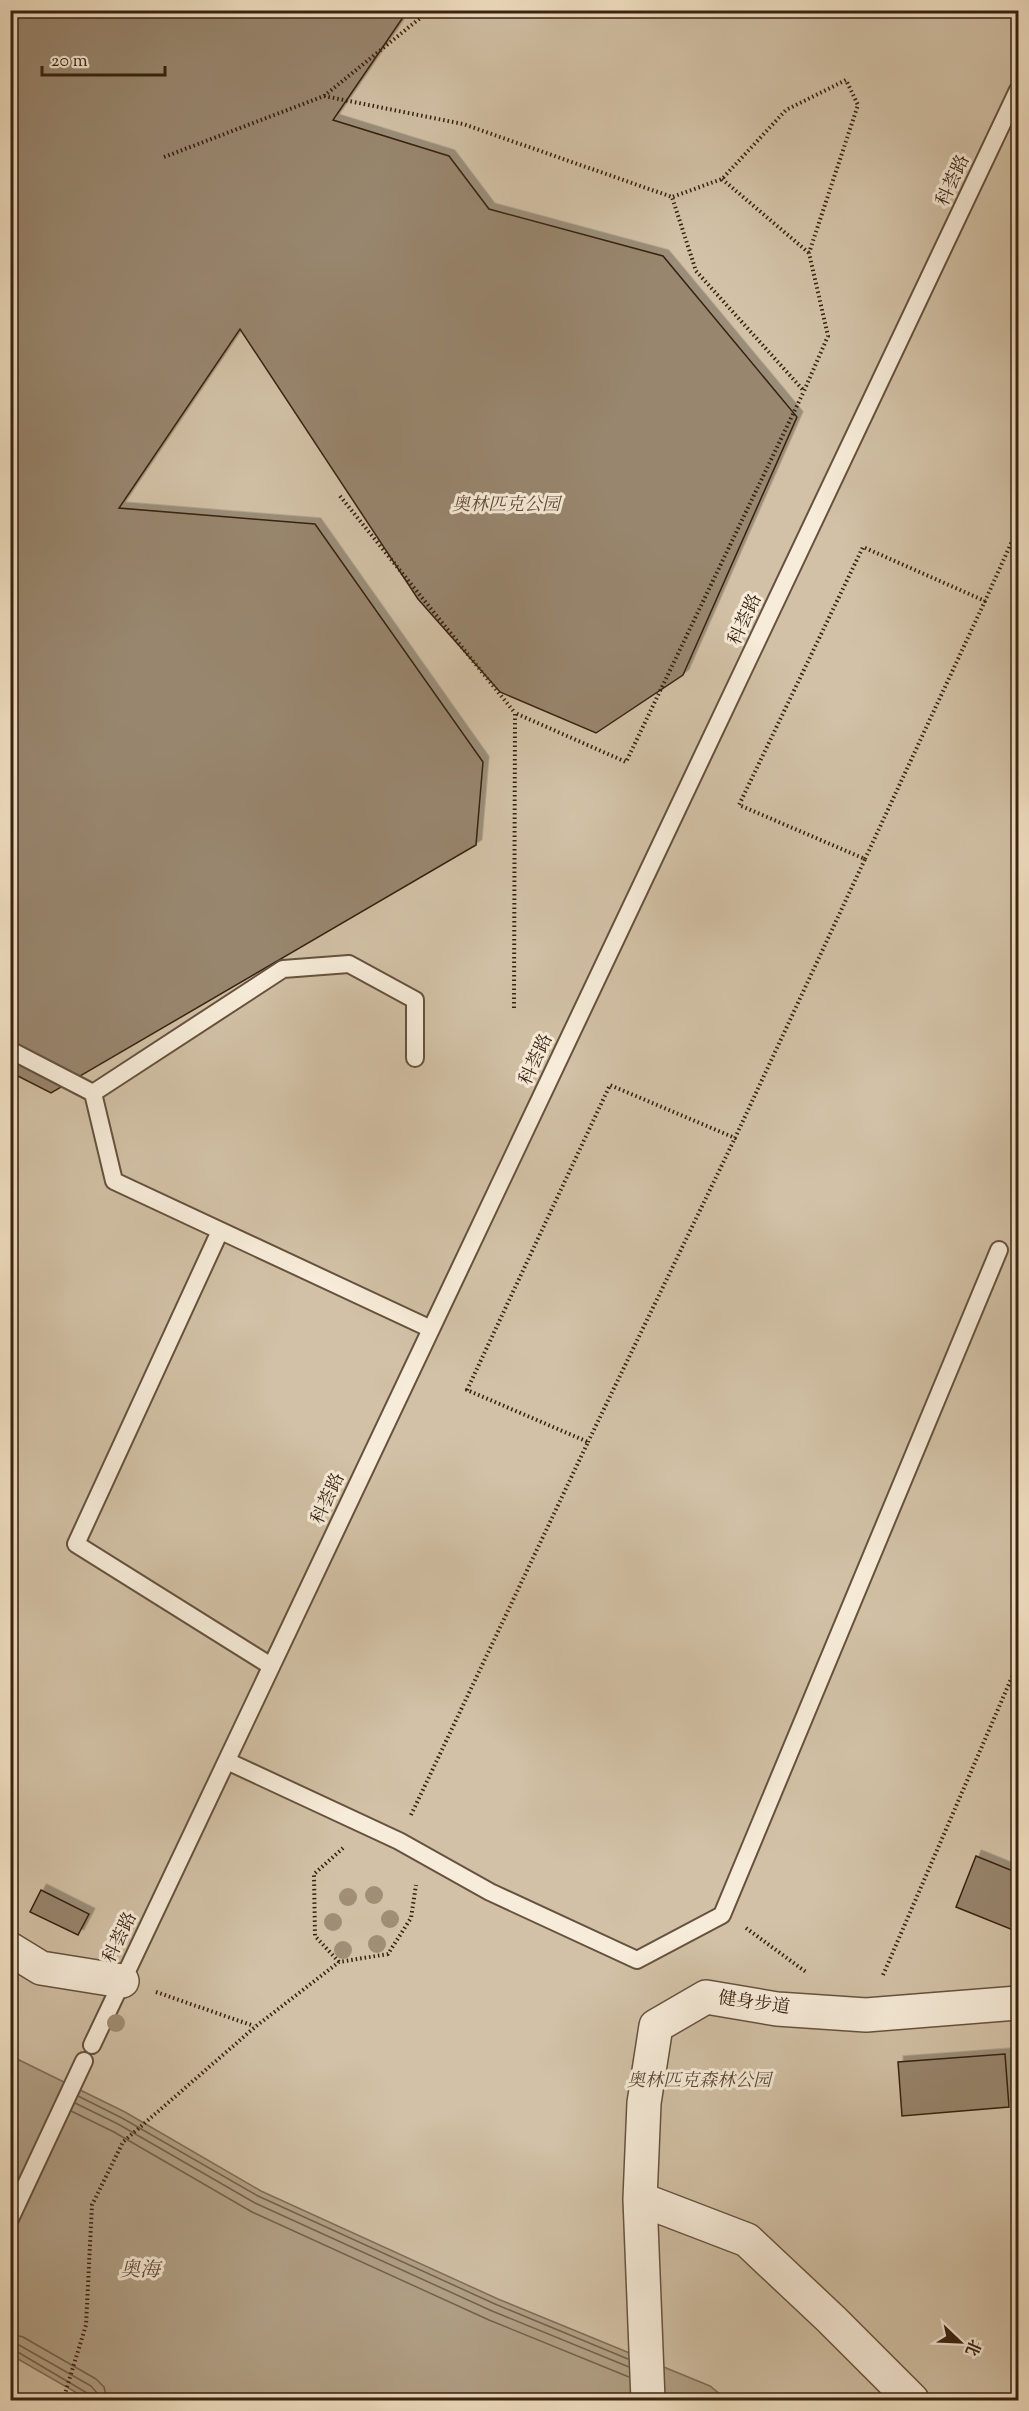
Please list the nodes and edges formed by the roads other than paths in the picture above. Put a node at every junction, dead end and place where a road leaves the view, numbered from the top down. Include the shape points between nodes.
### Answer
1 (1018, 90) edge
2 (10, 1050) edge
3 (415, 1058) dead end
4 (93, 1093) junction
5 (220, 1231) junction
6 (999, 1251) dead end
7 (431, 1329) junction
8 (271, 1666) junction
9 (227, 1761) junction
10 (10, 1949) edge
11 (122, 1981) junction
12 (1018, 2003) edge
13 (92, 2045) dead end
14 (84, 2061) dead end
15 (640, 2199) junction
16 (10, 2219) edge
17 (648, 2400) edge
18 (912, 2400) edge

1 - 7 lane, 科荟路
2 - 4 lane
3 - 4 lane via 415,1000 349,964 283,969
4 - 5 lane via 114,1182
5 - 7 lane
5 - 8 lane via 76,1544
6 - 9 lane via 722,1915 636,1959 490,1892 399,1841
7 - 8 lane, 科荟路
8 - 9 lane, 科荟路
9 - 11 lane, 科荟路
10 - 11 street via 41,1968
11 - 13 lane, 科荟路
12 - 15 street, 健身步道 via 866,2015 777,2009 706,1997 656,2026 644,2103
14 - 16 lane
15 - 17 street, 健身步道
15 - 18 street via 747,2240

